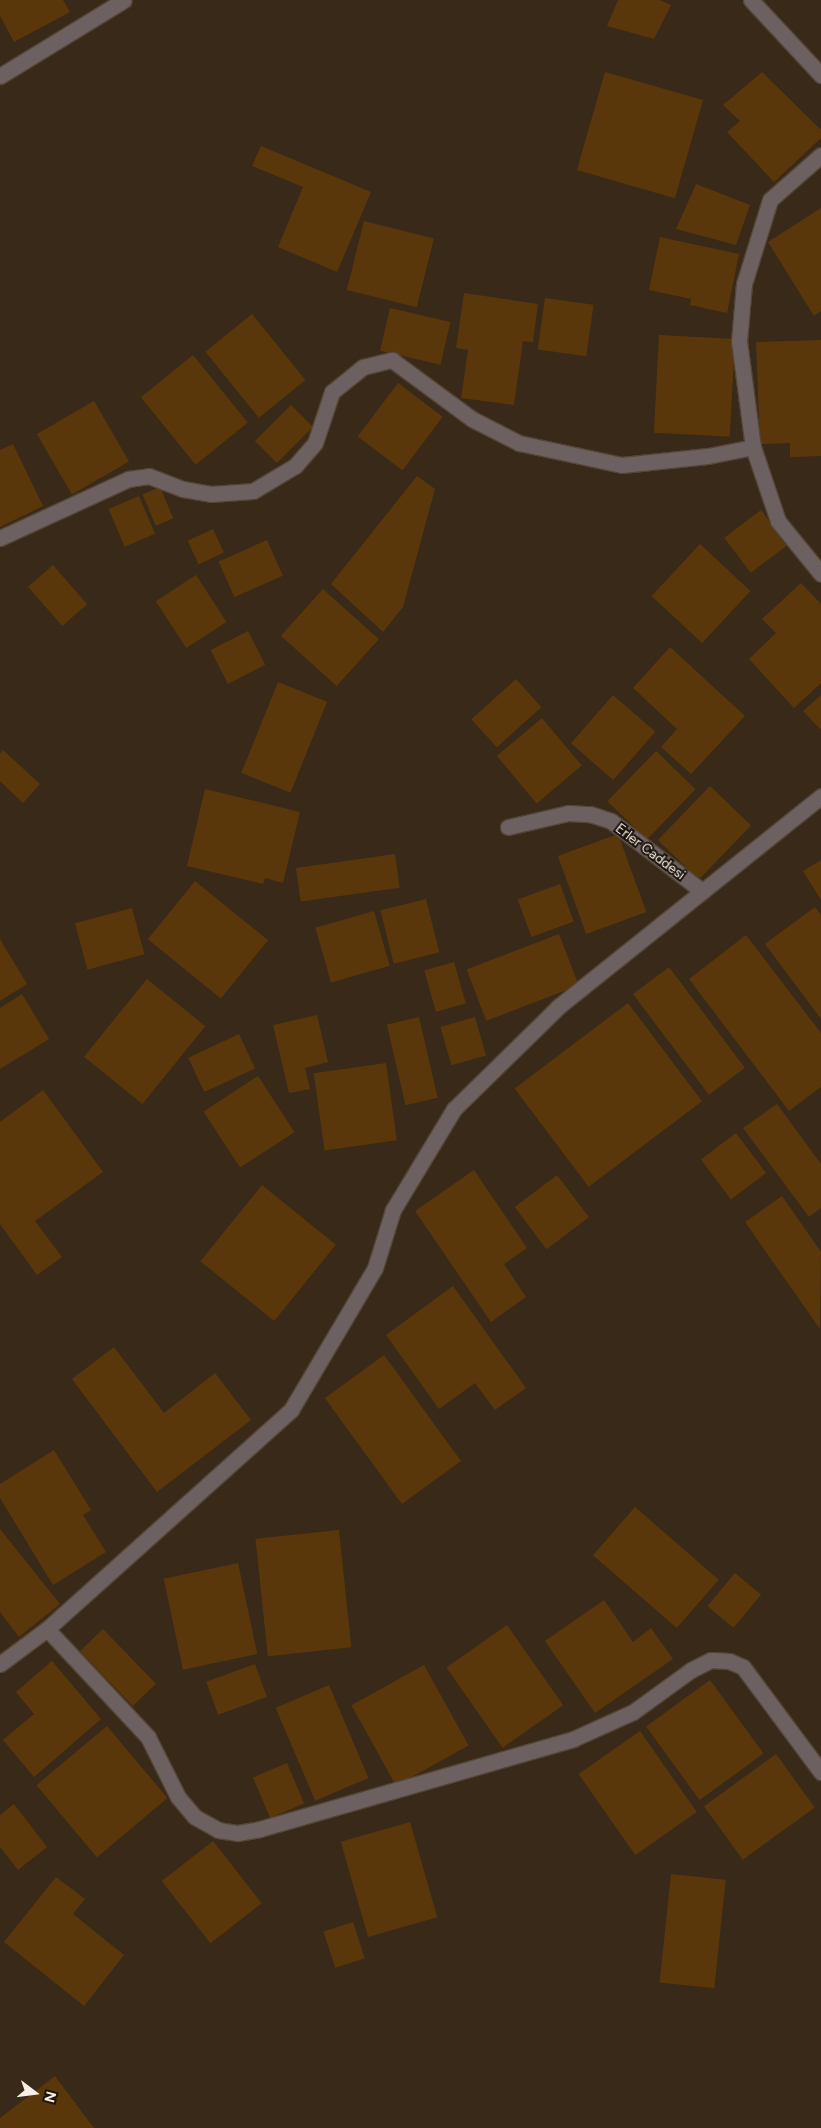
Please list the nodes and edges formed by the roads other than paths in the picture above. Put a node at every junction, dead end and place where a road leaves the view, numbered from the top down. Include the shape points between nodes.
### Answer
1 (124, 0) edge
2 (751, 0) edge
3 (821, 75) edge
4 (0, 76) edge
5 (821, 155) edge
6 (753, 447) junction
7 (0, 538) edge
8 (821, 574) edge
9 (821, 796) edge
10 (508, 827) dead end
11 (702, 891) junction
12 (47, 1629) junction
13 (0, 1664) edge
14 (821, 1772) edge

1 - 4 street
2 - 3 street
5 - 6 street via 770,200 744,284 739,341
6 - 7 street via 708,456 622,465 518,443 472,419 392,360 363,367 332,392 315,443 295,466 253,491 211,494 183,489 149,476 128,479
6 - 8 street via 778,520
9 - 11 street
10 - 11 street, Erler Caddesi via 568,813 590,814 611,821
11 - 12 street via 558,1006 454,1109 393,1210 375,1268 291,1410
12 - 13 street
12 - 14 street via 148,1737 178,1797 195,1817 218,1830 238,1833 260,1830 573,1739 633,1712 691,1670 711,1660 729,1661 742,1667

